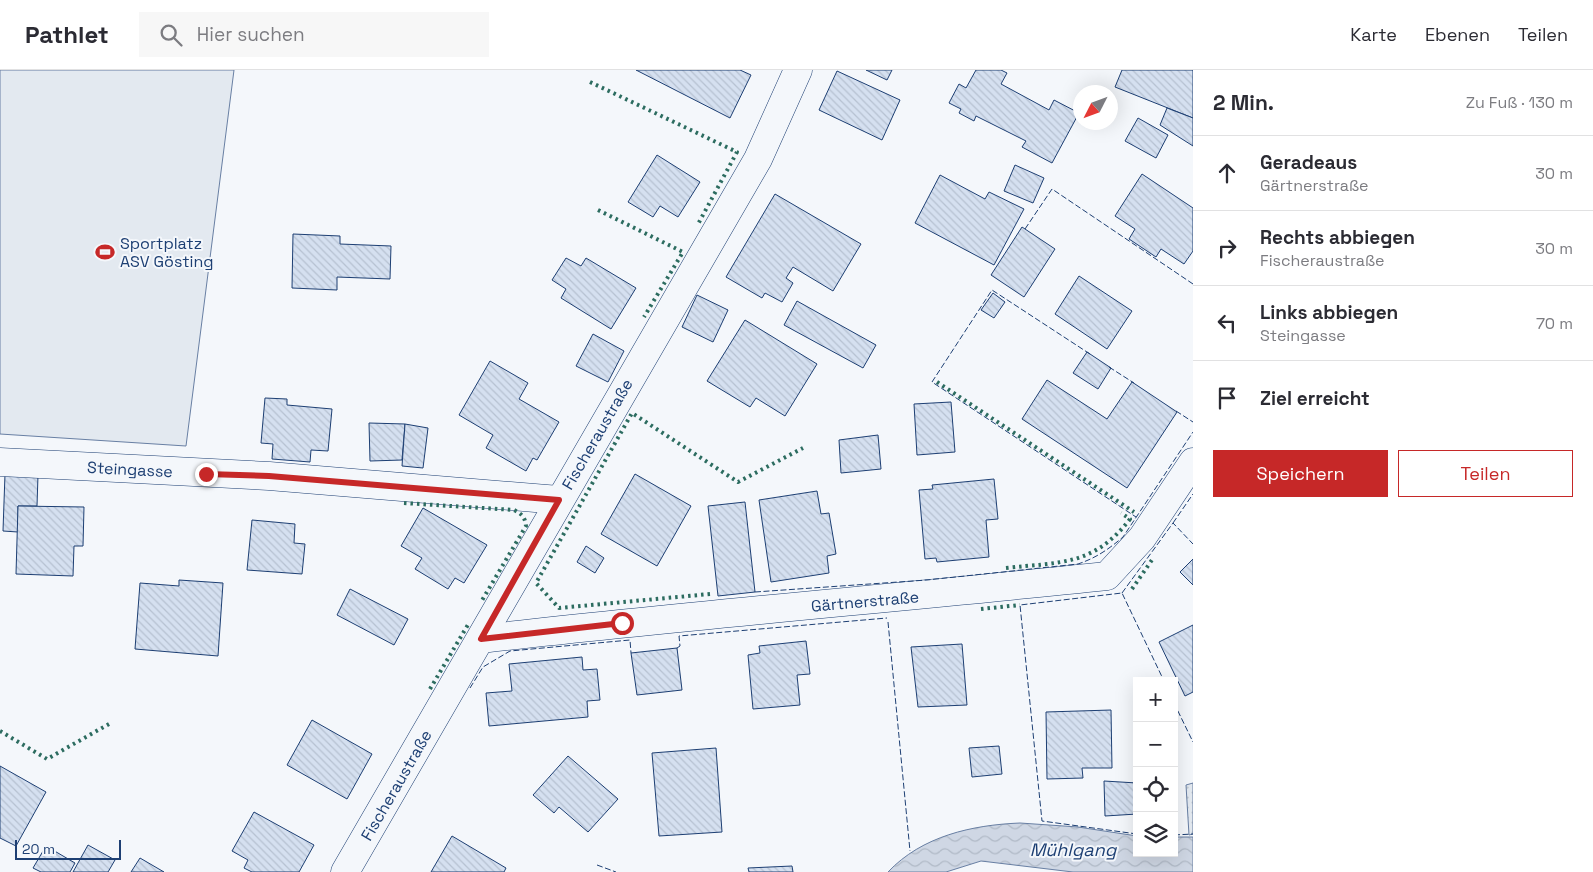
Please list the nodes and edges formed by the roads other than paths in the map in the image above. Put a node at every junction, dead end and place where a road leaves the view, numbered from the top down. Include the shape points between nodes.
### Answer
1 (798, 70) edge
2 (0, 462) edge
3 (1193, 462) edge
4 (559, 500) junction
5 (481, 639) junction
6 (344, 872) edge

1 - 4 street, Fischeraustraße via 758,159
2 - 4 street, Steingasse via 269,476
3 - 5 street, Gärtnerstraße via 1142,538 1107,576
4 - 5 street, Fischeraustraße
5 - 6 street, Fischeraustraße

